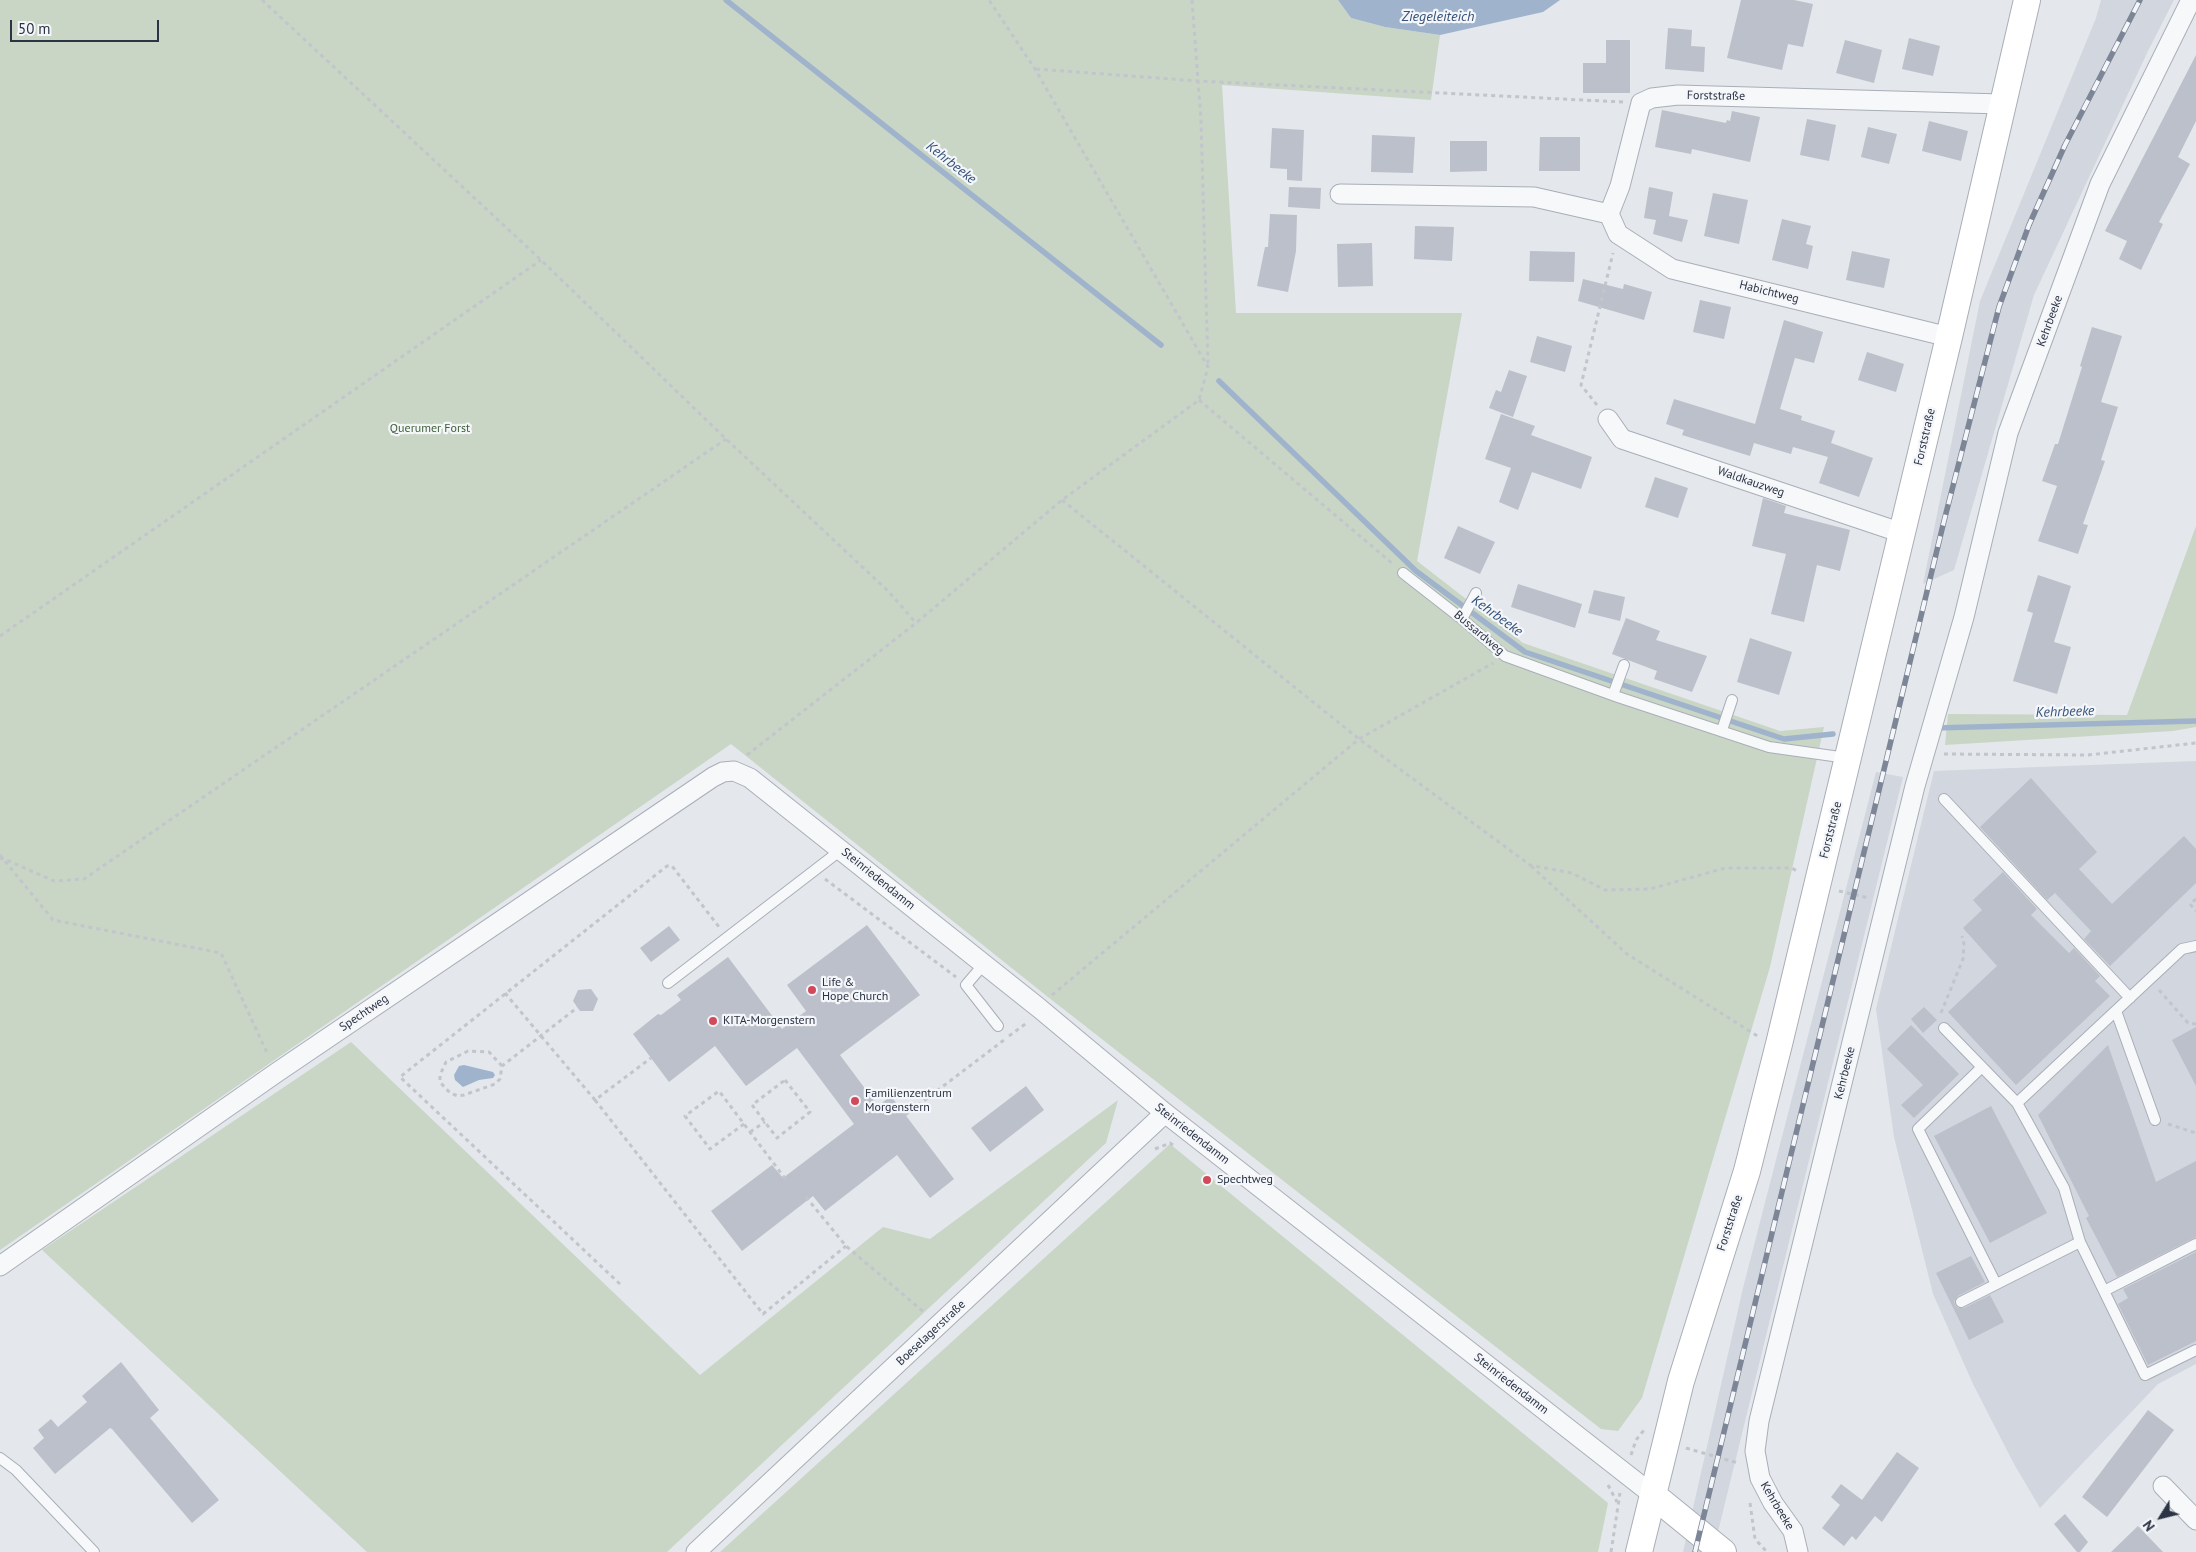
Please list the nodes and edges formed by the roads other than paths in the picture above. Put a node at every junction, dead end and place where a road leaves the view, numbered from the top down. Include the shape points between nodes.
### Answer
1 (2027, 0) edge
2 (2191, 0) edge
3 (2002, 104) junction
4 (1340, 194) dead end
5 (1609, 214) junction
6 (1949, 337) junction
7 (1608, 419) road end
8 (1902, 533) junction
9 (1404, 573) road end
10 (1476, 592) dead end
11 (1462, 619) junction
12 (1624, 665) dead end
13 (1613, 695) junction
14 (1732, 700) dead end
15 (1722, 730) junction
16 (1848, 758) junction
17 (734, 771) joint
18 (1944, 799) dead end
19 (841, 850) junction
20 (2196, 946) edge
21 (984, 964) junction
22 (668, 983) dead end
23 (2130, 998) junction
24 (2116, 1012) junction
25 (998, 1026) dead end
26 (1944, 1028) road end
27 (1982, 1067) junction
28 (2017, 1103) junction
29 (1165, 1113) junction
30 (2155, 1120) road end
31 (2080, 1242) junction
32 (2196, 1244) edge
33 (0, 1266) edge
34 (1996, 1284) junction
35 (2104, 1291) junction
36 (1960, 1302) dead end
37 (2196, 1350) edge
38 (0, 1458) edge
39 (2163, 1486) dead end
40 (1652, 1495) junction
41 (2196, 1520) edge
42 (94, 1552) edge
43 (696, 1552) edge
44 (1639, 1552) edge
45 (1723, 1552) edge
46 (1798, 1552) edge

1 - 3 main road, Forststraße
2 - 46 street, Kehrbeeke via 2100,184 2008,433 1964,617 1919,772 1756,1435 1760,1478 1793,1531
3 - 5 street, Forststraße via 1678,95 1652,98 1641,103 1620,186
3 - 6 main road, Forststraße
4 - 5 street via 1534,196
5 - 6 street, Habichtweg via 1618,234 1672,269
6 - 8 main road, Forststraße
7 - 8 street, Waldkauzweg via 1622,439
8 - 16 main road, Forststraße
9 - 11 lane, Bussardweg
10 - 11 lane
11 - 13 lane, Bussardweg via 1505,656
12 - 13 lane
13 - 15 lane, Bussardweg
14 - 15 lane
15 - 16 lane, Bussardweg via 1769,747
16 - 40 main road, Forststraße via 1746,1171 1702,1310 1655,1437
17 - 19 street, Steinriedendamm via 750,778
17 - 33 street, Spechtweg via 713,776 276,1073
18 - 23 lane
19 - 21 street, Steinriedendamm
19 - 22 lane
20 - 23 lane via 2182,949
21 - 25 lane via 966,985
21 - 29 street, Steinriedendamm
23 - 24 lane
24 - 28 lane
24 - 30 lane
26 - 27 lane
27 - 28 lane
27 - 34 lane via 1918,1129
28 - 31 lane via 2064,1188
29 - 40 street, Steinriedendamm
29 - 43 street, Boeselagerstraße
31 - 34 lane
31 - 35 lane
32 - 35 lane
34 - 36 lane
35 - 37 lane via 2145,1376
38 - 42 lane via 16,1470
39 - 41 street
40 - 44 main road, Forststraße
40 - 45 main road, Steinriedendamm

